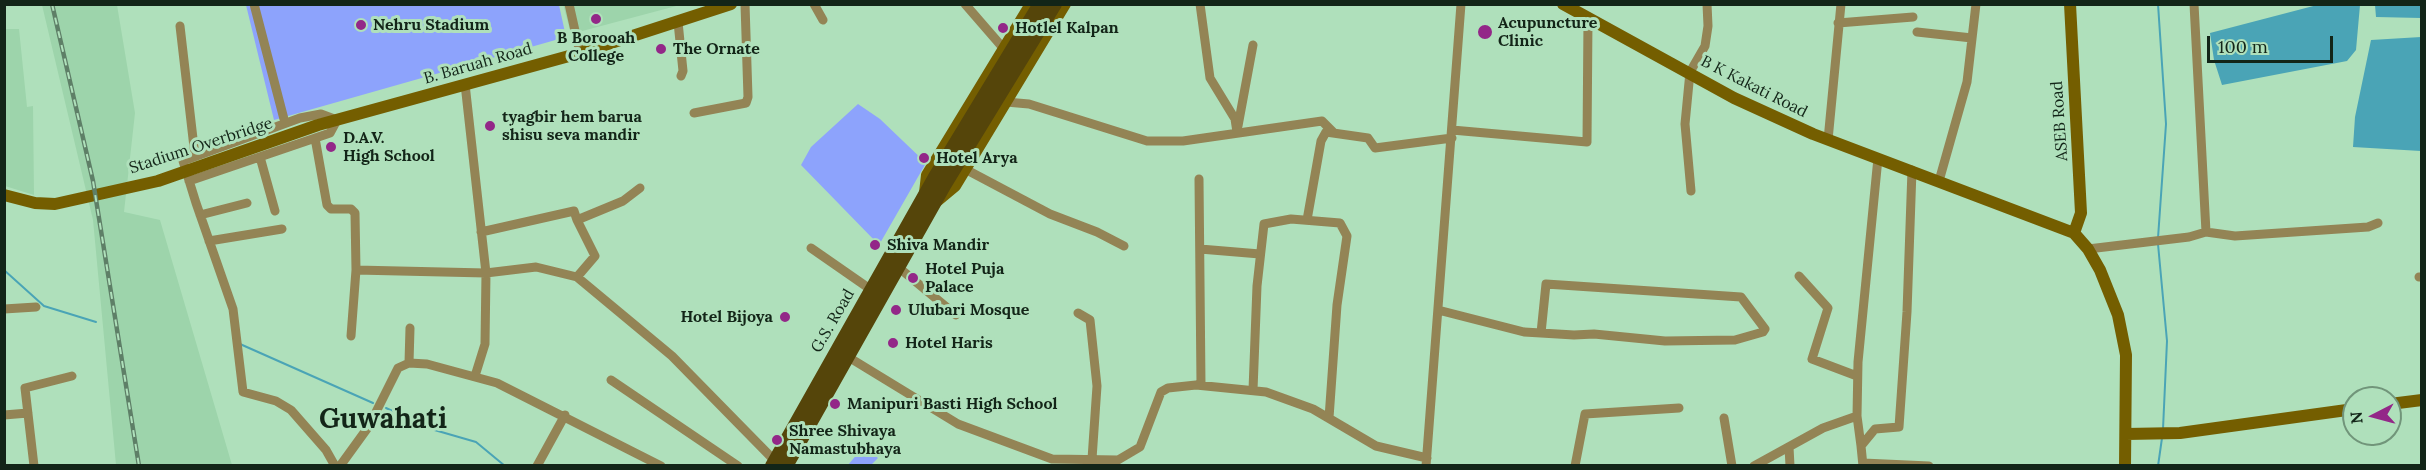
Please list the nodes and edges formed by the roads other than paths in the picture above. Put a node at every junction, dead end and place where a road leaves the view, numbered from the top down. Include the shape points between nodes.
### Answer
1 (254, 4) edge
2 (569, 4) edge
3 (731, 4) edge
4 (745, 4) edge
5 (814, 4) edge
6 (965, 4) edge
7 (1031, 4) edge
8 (1040, 4) edge
9 (1055, 4) edge
10 (1065, 4) edge
11 (1200, 4) edge
12 (1461, 4) edge
13 (1563, 4) edge
14 (1707, 4) edge
15 (1840, 4) edge
16 (1976, 4) edge
17 (2070, 4) edge
18 (2193, 4) edge
19 (1912, 17) dead end
20 (1588, 19) junction
21 (823, 20) dead end
22 (678, 22) junction
23 (1838, 23) junction
24 (180, 26) dead end
25 (1917, 32) dead end
26 (1972, 38) junction
27 (1253, 45) dead end
28 (1004, 49) junction
29 (580, 53) junction
30 (1690, 72) junction
31 (681, 76) dead end
32 (465, 84) junction
33 (1006, 102) junction
34 (694, 113) dead end
35 (337, 120) junction
36 (285, 123) junction
37 (1237, 132) junction
38 (1334, 133) junction
39 (1452, 134) junction
40 (315, 138) junction
41 (1828, 140) junction
42 (195, 156) junction
43 (260, 157) junction
44 (1878, 158) junction
45 (965, 169) junction
46 (1912, 170) junction
47 (1199, 179) dead end
48 (940, 180) junction
49 (189, 181) junction
50 (1939, 181) junction
51 (640, 188) dead end
52 (1691, 191) dead end
53 (4, 195) edge
54 (929, 199) junction
55 (247, 203) dead end
56 (275, 211) dead end
57 (200, 215) junction
58 (577, 220) junction
59 (1307, 220) junction
60 (2378, 223) dead end
61 (282, 229) dead end
62 (481, 232) junction
63 (2206, 232) junction
64 (2074, 233) junction
65 (209, 241) junction
66 (1124, 246) dead end
67 (811, 248) dead end
68 (1200, 249) junction
69 (2088, 249) junction
70 (1260, 254) junction
71 (898, 267) junction
72 (356, 270) junction
73 (486, 273) junction
74 (1799, 276) dead end
75 (577, 277) junction
76 (870, 289) junction
77 (36, 307) dead end
78 (4, 309) edge
79 (1438, 310) junction
80 (1078, 313) dead end
81 (956, 315) dead end
82 (410, 328) dead end
83 (1541, 333) junction
84 (351, 336) dead end
85 (841, 352) junction
86 (409, 363) junction
87 (72, 376) dead end
88 (475, 376) junction
89 (1857, 376) junction
90 (611, 380) dead end
91 (1201, 385) junction
92 (1253, 390) junction
93 (2421, 400) edge
94 (2402, 402) edge
95 (1679, 408) dead end
96 (2342, 411) edge
97 (28, 413) junction
98 (4, 415) edge
99 (565, 415) junction
100 (1857, 416) junction
101 (1329, 418) junction
102 (1724, 418) dead end
103 (2126, 434) junction
104 (1861, 446) junction
105 (1789, 447) junction
106 (640, 455) junction
107 (1089, 462) edge
108 (1426, 462) edge
109 (777, 464) edge
110 (1863, 464) edge
111 (34, 465) edge
112 (337, 465) edge
113 (537, 465) edge
114 (634, 465) edge
115 (661, 465) edge
116 (738, 465) edge
117 (1575, 465) edge
118 (1732, 465) edge
119 (1754, 465) edge
120 (1790, 465) edge
121 (1929, 465) edge
122 (2125, 465) edge

1 - 36 street
2 - 29 street
3 - 22 main road, B. Baruah Road
4 - 34 street via 746,104
5 - 21 street
6 - 28 street
7 - 28 main road
8 - 48 main road
9 - 48 main road
10 - 33 main road
11 - 37 street via 1210,78 1235,119
12 - 39 street
13 - 20 main road, B K Kakati Road
14 - 30 street via 1705,46
15 - 23 street
16 - 26 street
17 - 64 main road, ASEB Road via 2081,213
18 - 63 street
19 - 23 street
20 - 30 main road, B K Kakati Road
20 - 39 street via 1587,142
22 - 29 main road, B. Baruah Road
22 - 31 street
23 - 41 street
24 - 42 street
25 - 26 street
26 - 50 street via 1967,82
27 - 37 street
28 - 54 main road via 927,175
29 - 32 main road, B. Baruah Road
30 - 41 main road, B K Kakati Road via 1734,98
30 - 52 street via 1685,124
32 - 35 main road, B. Baruah Road
32 - 62 street
33 - 37 street via 1029,104 1147,141 1183,141
33 - 45 main road
35 - 36 street via 321,114
35 - 40 street via 330,133
35 - 53 main road, Stadium Overbridge via 158,181 72,201 44,204
36 - 42 street
37 - 38 street via 1322,121
38 - 39 street via 1368,138 1375,148
38 - 59 street via 1326,132 1321,141
39 - 79 street
40 - 43 street
40 - 72 street via 327,205 355,213
41 - 44 main road, B K Kakati Road
42 - 49 street via 183,161
43 - 49 street
43 - 56 street
44 - 46 main road, B K Kakati Road
44 - 89 street
45 - 54 main road via 955,186
45 - 66 street via 1050,214
46 - 50 main road, B K Kakati Road
46 - 104 street via 1899,428 1875,429
47 - 68 street
48 - 54 main road
49 - 57 street
50 - 64 main road, B K Kakati Road
51 - 58 street via 623,201
54 - 71 main road, G.S. Road
54 - 76 main road, G.S. Road
55 - 57 street
57 - 65 street
58 - 62 street via 574,211
58 - 75 street via 595,256
59 - 70 street via 1264,224
59 - 101 street via 1340,223 1347,236 1337,305
60 - 63 street via 2368,227 2235,236
61 - 65 street
62 - 73 street
63 - 69 street
64 - 69 main road
65 - 112 street via 233,309 243,392 276,401 291,410
67 - 76 street
68 - 70 street
68 - 91 street
69 - 103 main road via 2118,315 2127,355
70 - 92 street
71 - 81 street
71 - 85 main road, G.S. Road
72 - 73 street
72 - 84 street
73 - 75 street via 536,267
73 - 88 street via 485,344
74 - 89 street via 1828,308 1812,359
75 - 109 street via 672,356
76 - 85 main road, G.S. Road
77 - 78 street
79 - 83 street via 1506,329
79 - 108 street
80 - 107 street via 1090,320 1097,386
82 - 86 street
83 - 83 street via 1721,341 1745,338 1765,329 1742,297 1546,284
85 - 107 street via 958,424 1052,459
85 - 109 main road, G.S. Road
86 - 88 street
86 - 112 street via 398,368 369,426
87 - 97 street via 25,388
88 - 99 street
89 - 100 street
90 - 116 street
91 - 92 street
91 - 107 street via 1161,392 1140,447 1118,460
92 - 101 street
93 - 94 main road
95 - 117 street via 1585,414
96 - 103 main road via 2180,433
97 - 98 street
97 - 111 street
99 - 106 street
99 - 113 street
100 - 104 street
100 - 105 street via 1823,428
101 - 108 street via 1376,446
102 - 118 street
103 - 122 main road
104 - 110 street
105 - 119 street
105 - 120 street
106 - 114 street
106 - 115 street
110 - 121 street

